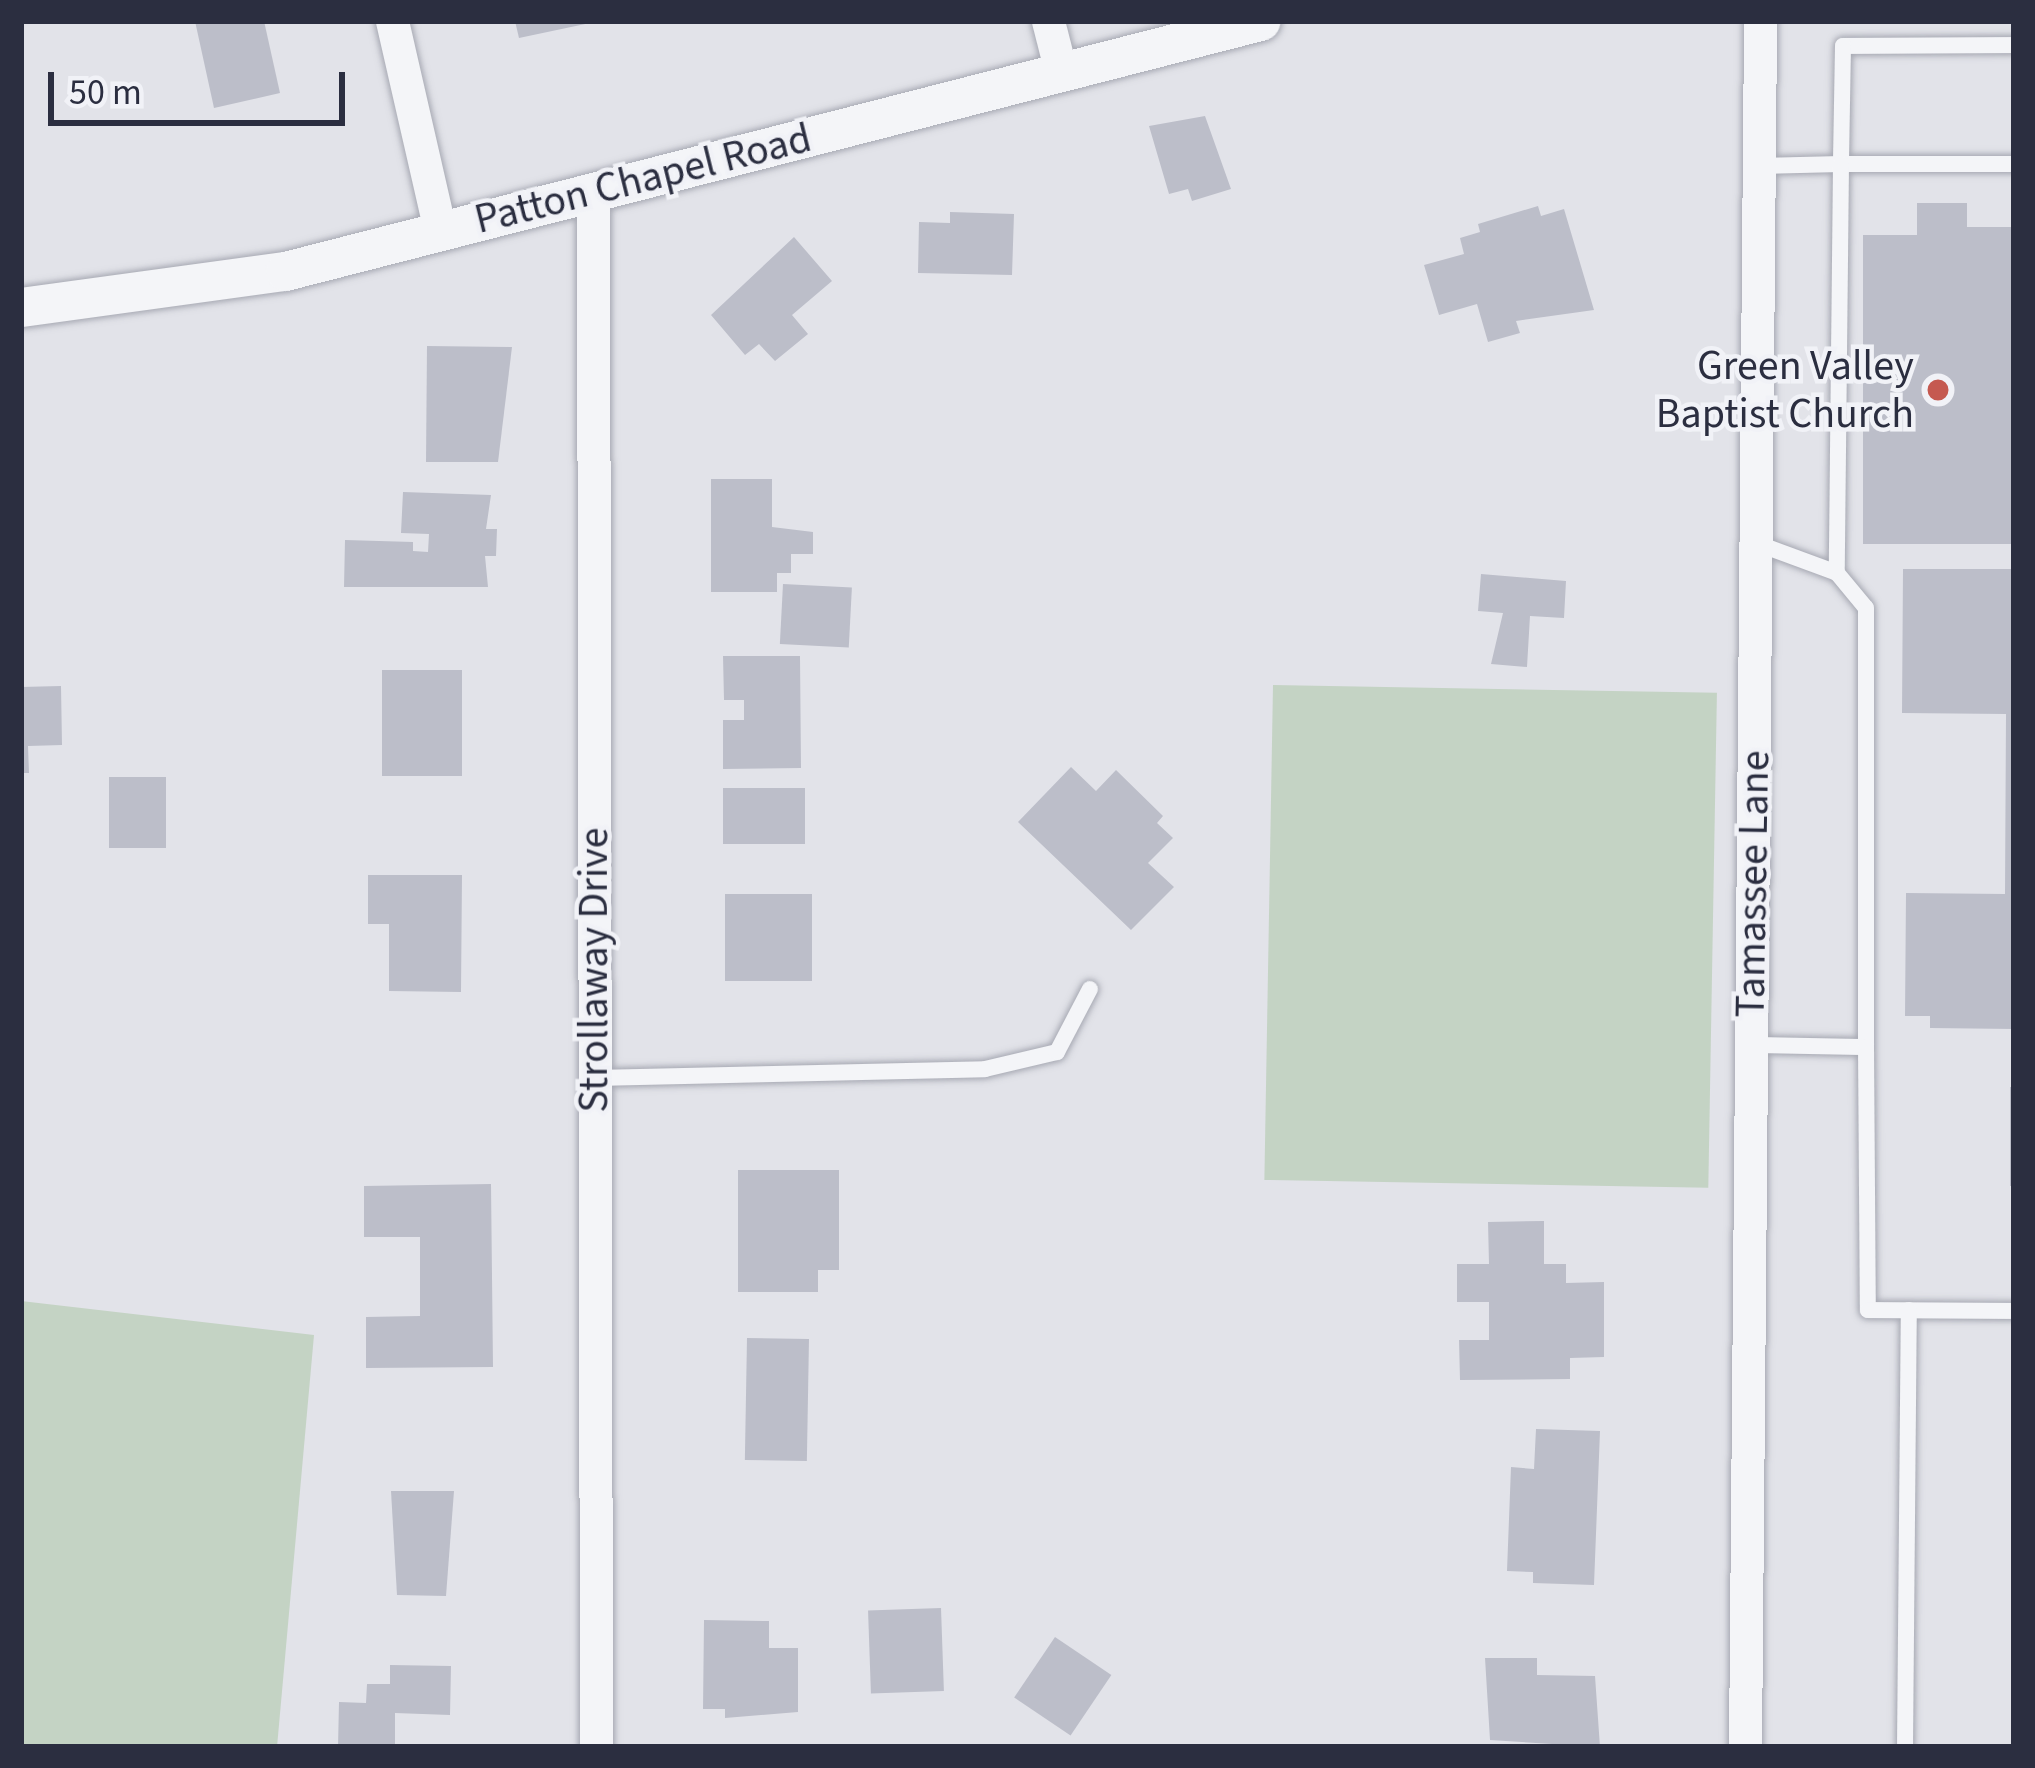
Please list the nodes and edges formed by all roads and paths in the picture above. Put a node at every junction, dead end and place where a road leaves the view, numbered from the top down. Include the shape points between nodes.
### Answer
1 (392, 21) edge
2 (1048, 21) edge
3 (1260, 21) edge
4 (1760, 21) edge
5 (2014, 45) edge
6 (1060, 68) junction
7 (1841, 164) junction
8 (2014, 164) edge
9 (1759, 166) junction
10 (593, 192) junction
11 (440, 231) junction
12 (21, 307) edge
13 (1756, 543) junction
14 (1837, 573) junction
15 (1090, 989) dead end
16 (1752, 1045) junction
17 (1866, 1047) junction
18 (595, 1078) junction
19 (1909, 1310) junction
20 (2014, 1311) edge
21 (596, 1747) edge
22 (1745, 1747) edge
23 (1905, 1747) edge

1 - 11 street
2 - 6 street
3 - 6 street, Patton Chapel Road
4 - 9 street, Tamassee Lane
5 - 7 lane via 1843,46
6 - 10 street, Patton Chapel Road
7 - 8 lane
7 - 9 lane
7 - 14 lane
9 - 13 street, Tamassee Lane
10 - 11 street, Patton Chapel Road
10 - 18 street, Strollaway Drive
11 - 12 street, Patton Chapel Road via 285,272
13 - 14 lane
13 - 16 street, Tamassee Lane
14 - 17 lane via 1866,608
15 - 18 lane via 1057,1052 985,1069
16 - 17 lane
16 - 22 street, Tamassee Lane
17 - 19 lane via 1868,1310
18 - 21 street, Strollaway Drive
19 - 20 lane
19 - 23 lane

